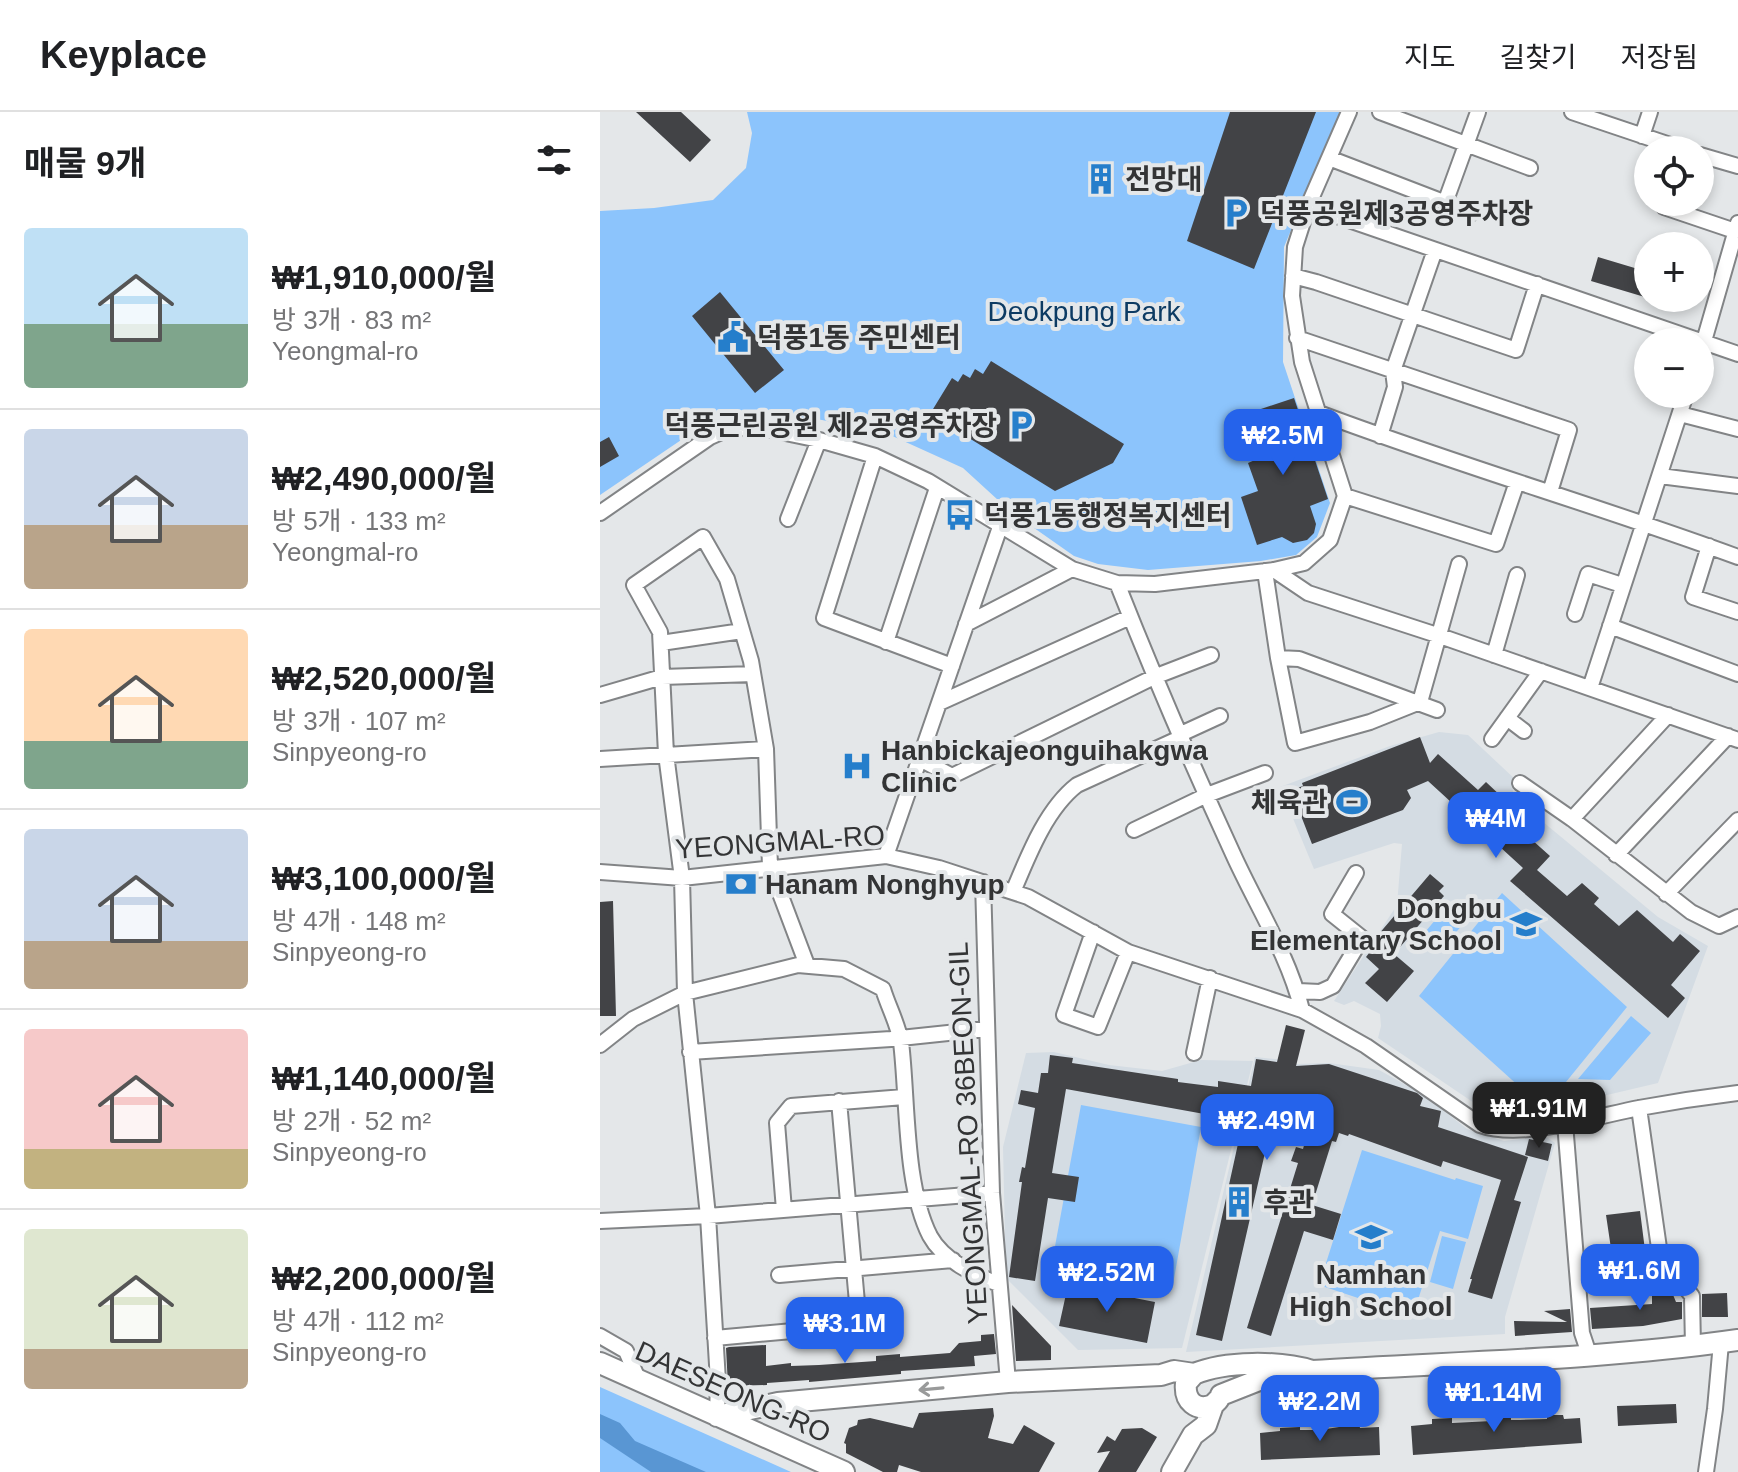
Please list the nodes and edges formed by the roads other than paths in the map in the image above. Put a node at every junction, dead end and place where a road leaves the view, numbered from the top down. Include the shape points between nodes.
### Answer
1 (1349, 112) edge
2 (1380, 112) edge
3 (1478, 112) edge
4 (1572, 112) edge
5 (1650, 112) edge
6 (1642, 136) joint
7 (1465, 145) junction
8 (1329, 158) junction
9 (1714, 159) edge
10 (1738, 166) edge
11 (1530, 168) dead end
12 (1445, 203) junction
13 (1308, 206) junction
14 (1472, 213) dead end
15 (1697, 216) edge
16 (1737, 227) edge
17 (1435, 250) junction
18 (1293, 276) junction
19 (1537, 284) junction
20 (1413, 315) junction
21 (1650, 328) edge
22 (1708, 328) edge
23 (1297, 338) junction
24 (1714, 350) edge
25 (1738, 354) edge
26 (1393, 371) junction
27 (1682, 408) edge
28 (1319, 413) junction
29 (1680, 414) junction
30 (1738, 429) edge
31 (1380, 436) junction
32 (819, 440) junction
33 (875, 456) junction
34 (1660, 476) junction
35 (1517, 482) junction
36 (1738, 486) edge
37 (937, 488) junction
38 (1550, 492) junction
39 (1345, 496) junction
40 (600, 513) edge
41 (788, 519) dead end
42 (1644, 522) junction
43 (1000, 527) junction
44 (1709, 546) junction
45 (1738, 557) edge
46 (1459, 564) dead end
47 (1072, 569) junction
48 (1270, 571) junction
49 (1517, 575) dead end
50 (1117, 583) junction
51 (1622, 585) junction
52 (1738, 612) edge
53 (1575, 614) dead end
54 (1130, 617) junction
55 (966, 624) junction
56 (1610, 626) junction
57 (742, 631) junction
58 (1440, 636) junction
59 (886, 642) junction
60 (661, 643) junction
61 (1211, 655) dead end
62 (1494, 655) junction
63 (1278, 658) junction
64 (952, 666) junction
65 (1541, 671) junction
66 (753, 674) junction
67 (1738, 674) edge
68 (662, 677) junction
69 (1154, 677) junction
70 (1590, 688) junction
71 (600, 695) edge
72 (1420, 702) junction
73 (939, 703) junction
74 (1437, 710) dead end
75 (1668, 715) junction
76 (1220, 716) dead end
77 (1507, 718) junction
78 (1524, 731) dead end
79 (1182, 737) junction
80 (1733, 738) edge
81 (1492, 739) dead end
82 (766, 749) junction
83 (666, 754) junction
84 (600, 759) edge
85 (920, 759) junction
86 (1265, 773) dead end
87 (1520, 783) dead end
88 (1207, 795) junction
89 (1572, 819) junction
90 (1738, 820) edge
91 (1134, 830) dead end
92 (1616, 855) junction
93 (886, 856) junction
94 (770, 867) junction
95 (600, 872) edge
96 (1356, 873) dead end
97 (682, 878) junction
98 (983, 882) junction
99 (1013, 892) junction
100 (1666, 894) junction
101 (1738, 917) edge
102 (1093, 932) junction
103 (1128, 952) junction
104 (807, 965) junction
105 (1210, 978) junction
106 (1298, 991) junction
107 (685, 993) junction
108 (1302, 1010) junction
109 (986, 1029) junction
110 (900, 1038) junction
111 (600, 1045) edge
112 (690, 1052) junction
113 (1194, 1053) dead end
114 (1738, 1093) edge
115 (904, 1097) junction
116 (839, 1101) junction
117 (1639, 1108) junction
118 (1565, 1123) junction
119 (992, 1193) junction
120 (917, 1199) junction
121 (846, 1205) junction
122 (784, 1210) junction
123 (708, 1216) junction
124 (600, 1221) edge
125 (953, 1260) junction
126 (852, 1270) junction
127 (779, 1275) dead end
128 (999, 1284) junction
129 (600, 1336) edge
130 (715, 1338) junction
131 (1729, 1342) edge
132 (1693, 1347) junction
133 (1589, 1354) junction
134 (600, 1363) edge
135 (1312, 1371) junction
136 (1200, 1372) junction
137 (1161, 1375) junction
138 (639, 1381) junction
139 (1008, 1382) junction
140 (1188, 1399) junction
141 (1217, 1400) junction
142 (717, 1416) junction
143 (1193, 1435) junction
144 (844, 1472) edge
145 (1172, 1472) edge
146 (1706, 1472) edge

1 - 8 street
2 - 7 street
3 - 7 street
4 - 6 street
5 - 6 street
7 - 11 street
7 - 12 street
8 - 12 street
8 - 13 street
9 - 10 street
12 - 14 street
13 - 17 street
13 - 18 street via 1295,247
15 - 16 street
16 - 22 street
17 - 19 street
17 - 20 street
18 - 20 street
18 - 23 street
19 - 20 street via 1516,350
19 - 21 street
20 - 26 street
23 - 26 street
23 - 28 street
24 - 25 street
26 - 31 street via 1395,387
26 - 38 street via 1569,430
27 - 29 street
28 - 31 street
28 - 39 street
29 - 30 street
29 - 34 street
31 - 35 street
32 - 33 street
32 - 40 street via 757,427 728,429
32 - 41 street
33 - 37 street
33 - 59 street via 824,618
34 - 36 street
34 - 42 street
35 - 38 street
35 - 39 street via 1496,544
37 - 43 street
37 - 59 street
38 - 42 street
39 - 48 street via 1330,540 1304,563
42 - 44 street
42 - 51 street
43 - 47 street
43 - 55 street
44 - 45 street
44 - 52 street via 1693,597
46 - 58 street
47 - 50 street
47 - 55 street
48 - 50 street
48 - 58 street via 1308,593
48 - 63 street
49 - 62 street
50 - 54 street
51 - 53 street via 1588,574
51 - 56 street
54 - 69 street
54 - 73 street
55 - 64 street
56 - 67 street
56 - 70 street
57 - 60 street
57 - 60 street via 727,579 703,537 634,585
57 - 66 street
58 - 62 street
58 - 72 street
59 - 64 street
60 - 68 street
61 - 69 street
62 - 65 street
63 - 72 street via 1299,659
63 - 72 street via 1295,743
64 - 73 street
65 - 70 street
65 - 77 street
66 - 68 street
66 - 82 street
68 - 71 street
68 - 83 street
69 - 79 street
69 - 85 street via 952,776
70 - 75 street
72 - 74 street
73 - 85 street
75 - 80 street
75 - 89 street
76 - 79 street
77 - 78 street
77 - 81 street
79 - 88 street
79 - 99 street via 1063,796
80 - 92 street
82 - 83 street
82 - 94 street
83 - 84 street
83 - 97 street
85 - 93 street
86 - 88 street
87 - 89 street
88 - 91 street
88 - 106 street
89 - 92 street
90 - 100 street
92 - 100 street
93 - 94 street, YEONGMAL-RO
93 - 98 street, YEONGMAL-RO
94 - 97 street, YEONGMAL-RO
94 - 104 street
95 - 97 street, YEONGMAL-RO
96 - 106 street via 1332,914 1362,938 1333,986 1320,992
97 - 107 street
98 - 99 street, YEONGMAL-RO
98 - 109 street, YEONGMAL-RO 36BEON-GIL
99 - 102 street, YEONGMAL-RO
100 - 101 street via 1719,926
102 - 103 street, YEONGMAL-RO
102 - 103 street via 1064,1015 1098,1027
103 - 105 street, YEONGMAL-RO
104 - 107 street
104 - 110 street via 844,969 883,989
105 - 108 street, YEONGMAL-RO
105 - 113 street
106 - 108 street
107 - 111 street via 633,1019
107 - 112 street
108 - 118 street, YEONGMAL-RO via 1366,1046 1480,1125 1527,1129
109 - 110 street
109 - 119 street, YEONGMAL-RO 36BEON-GIL
110 - 112 street
110 - 115 street
112 - 123 street
114 - 117 street, YEONGMAL-RO
115 - 116 street
115 - 120 street
116 - 121 street
116 - 122 street via 791,1106 777,1123
117 - 118 street, YEONGMAL-RO
117 - 132 street via 1660,1255 1692,1296
118 - 133 street via 1582,1333
119 - 120 street
119 - 128 street, YEONGMAL-RO 36BEON-GIL
120 - 121 street
120 - 125 street via 931,1238
121 - 122 street
121 - 126 street
122 - 123 street
123 - 124 street
123 - 130 street
125 - 126 street
125 - 128 street
126 - 127 street
126 - 130 street via 859,1325
128 - 139 street, YEONGMAL-RO 36BEON-GIL
129 - 138 street via 626,1351
130 - 142 street
131 - 132 street
131 - 146 street
132 - 133 street
133 - 135 street
134 - 138 street, DAESEONG-RO
135 - 136 street via 1288,1364
135 - 141 street via 1291,1379 1259,1380
136 - 137 street
136 - 140 street via 1186,1383
136 - 141 street via 1221,1382
137 - 139 street
137 - 140 street
138 - 142 street, DAESEONG-RO
139 -> 142 street via 778,1403
140 - 141 street via 1201,1408
140 - 143 street
141 - 143 street via 1206,1425
142 - 144 street, DAESEONG-RO
143 - 145 street

